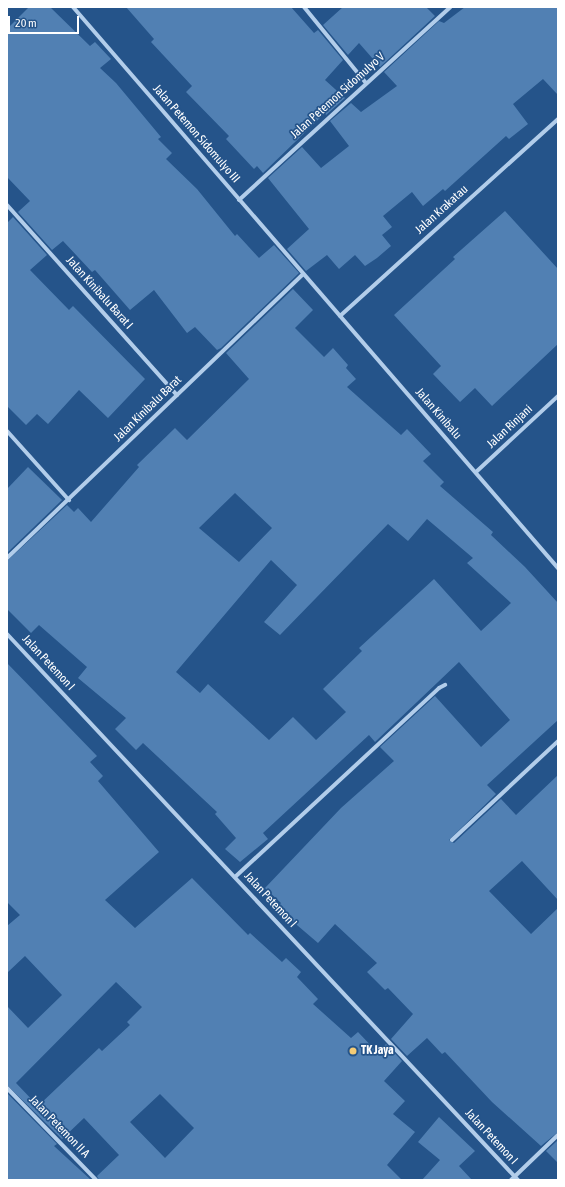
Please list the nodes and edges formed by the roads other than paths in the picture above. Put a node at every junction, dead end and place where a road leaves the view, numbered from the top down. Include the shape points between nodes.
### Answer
1 (73, 7) edge
2 (304, 7) edge
3 (450, 7) edge
4 (366, 83) junction
5 (558, 119) edge
6 (240, 200) junction
7 (7, 205) edge
8 (303, 274) junction
9 (340, 316) junction
10 (177, 395) junction
11 (558, 396) edge
12 (7, 431) edge
13 (476, 472) junction
14 (69, 500) junction
15 (7, 558) edge
16 (558, 568) edge
17 (7, 634) edge
18 (445, 685) dead end
19 (558, 741) edge
20 (452, 840) dead end
21 (235, 877) junction
22 (7, 1088) edge
23 (558, 1135) edge
24 (513, 1178) edge
25 (96, 1180) edge
26 (518, 1180) edge

1 - 6 street, Jalan Petemon Sidomulyo III
2 - 4 street
3 - 4 street, Jalan Petemon Sidomulyo V
4 - 6 street, Jalan Petemon Sidomulyo V
5 - 9 street, Jalan Krakatau
6 - 8 street, Jalan Petemon Sidomulyo III
7 - 10 street, Jalan Kinibalu Barat I
8 - 9 street, Jalan Kinibalu
8 - 10 street, Jalan Kinibalu Barat
9 - 13 street, Jalan Kinibalu
10 - 14 street, Jalan Kinibalu Barat
11 - 13 street, Jalan Rinjani
12 - 14 street
13 - 16 street, Jalan Kinibalu
14 - 15 street, Jalan Kinibalu Barat
17 - 21 street, Jalan Petemon I
18 - 21 street
19 - 20 street
21 - 24 street, Jalan Petemon I
22 - 25 street, Jalan Petemon II A
23 - 24 street
24 - 26 street, Jalan Petemon I

